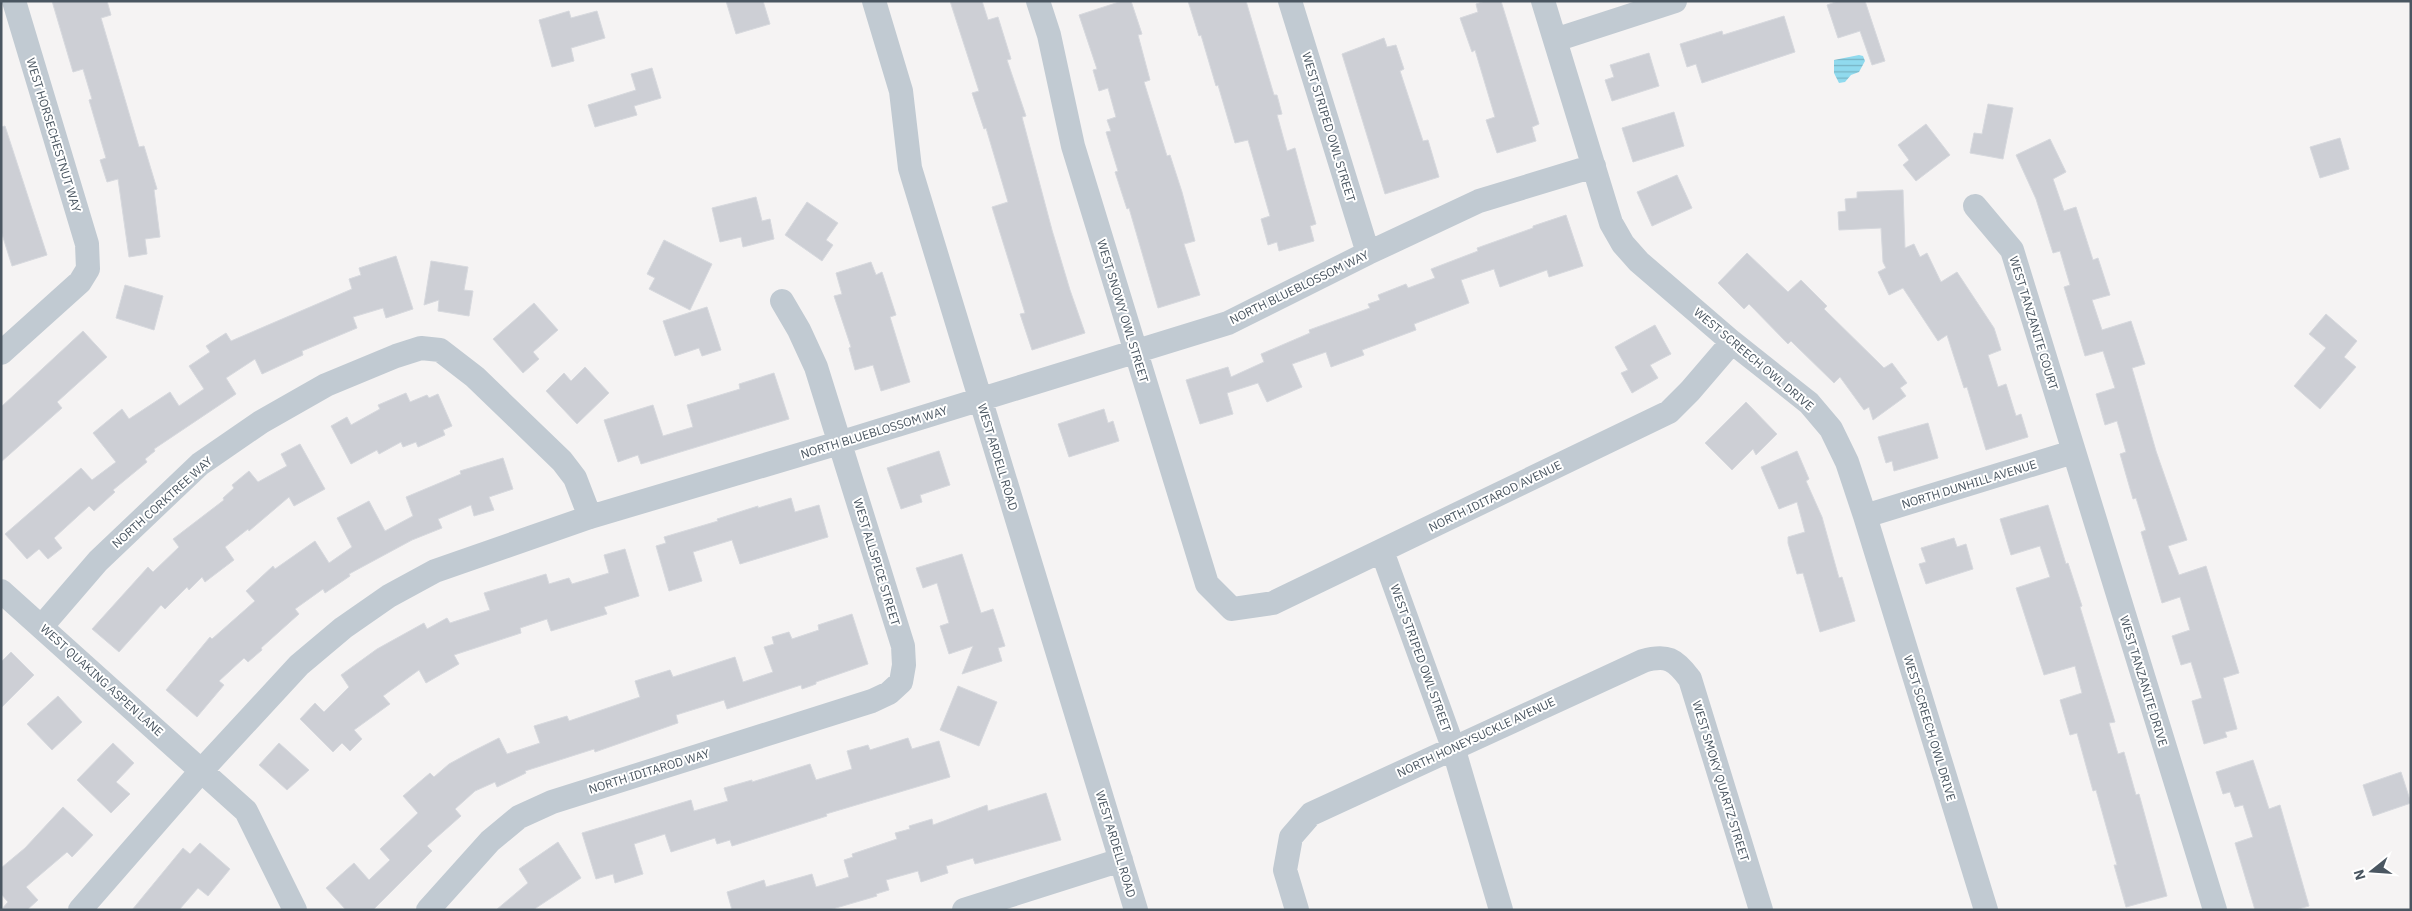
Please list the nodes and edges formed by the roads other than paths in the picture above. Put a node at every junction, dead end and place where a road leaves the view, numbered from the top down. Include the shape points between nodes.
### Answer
1 (14, 1) edge
2 (874, 1) edge
3 (1038, 1) edge
4 (1290, 1) edge
5 (1543, 1) edge
6 (1675, 1) edge
7 (1554, 40) junction
8 (1594, 166) junction
9 (1975, 206) dead end
10 (1368, 253) junction
11 (782, 301) dead end
12 (1732, 342) junction
13 (1136, 351) junction
14 (1, 353) edge
15 (981, 400) junction
16 (840, 443) junction
17 (2074, 452) junction
18 (1865, 516) junction
19 (590, 518) junction
20 (1382, 551) junction
21 (1, 591) edge
22 (1232, 609) joint
23 (42, 626) junction
24 (1670, 659) joint
25 (901, 682) joint
26 (1453, 747) junction
27 (202, 770) junction
28 (1121, 860) junction
29 (976, 908) edge
30 (80, 910) edge
31 (295, 910) edge
32 (428, 910) edge
33 (1136, 910) edge
34 (1297, 910) edge
35 (1501, 910) edge
36 (1761, 910) edge
37 (1986, 910) edge
38 (2215, 910) edge

1 - 14 street, WEST HORSECHESTNUT WAY via 87,244 88,269 80,282
2 - 15 street, WEST ARDELL ROAD via 901,91 910,168
3 - 13 street, WEST SNOWY OWL STREET via 1049,35 1073,146
4 - 10 street, WEST STRIPED OWL STREET
5 - 7 street, WEST SCREECH OWL DRIVE
6 - 7 street
7 - 8 street, WEST SCREECH OWL DRIVE
8 - 10 street, NORTH BLUEBLOSSOM WAY via 1479,201
8 - 12 street, WEST SCREECH OWL DRIVE via 1612,223 1624,244 1639,262
9 - 17 street, WEST TANZANITE COURT via 2012,250
10 - 13 street, NORTH BLUEBLOSSOM WAY via 1228,322
11 - 16 street, WEST ALLSPICE STREET via 816,367
12 - 18 street, WEST SCREECH OWL DRIVE via 1809,403 1831,429 1847,462
12 - 20 street, NORTH IDITAROD AVENUE via 1669,412
13 - 15 street, NORTH BLUEBLOSSOM WAY
13 - 22 street, WEST SNOWY OWL STREET via 1207,584
15 - 16 street, NORTH BLUEBLOSSOM WAY
15 - 28 street, WEST ARDELL ROAD
16 - 19 street, NORTH BLUEBLOSSOM WAY
16 - 25 street, WEST ALLSPICE STREET via 903,646
17 - 18 street, NORTH DUNHILL AVENUE
17 - 38 street, WEST TANZANITE DRIVE
18 - 37 street, WEST SCREECH OWL DRIVE
19 - 23 street, NORTH CORKTREE WAY via 575,478 562,461 475,377 440,350 421,348 326,385 254,427 200,464 98,561
19 - 27 street, NORTH BLUEBLOSSOM WAY via 435,571 389,596 343,628 299,665
20 - 22 street, NORTH IDITAROD AVENUE via 1273,603
20 - 26 street, WEST STRIPED OWL STREET
21 - 23 street, WEST QUAKING ASPEN LANE
23 - 27 street, WEST QUAKING ASPEN LANE
24 - 26 street, NORTH HONEYSUCKLE AVENUE via 1658,657 1643,661
24 - 36 street, WEST SMOKY QUARTZ STREET via 1690,679
25 - 32 street, NORTH IDITAROD WAY via 872,701 552,802 519,817 490,841
26 - 34 street, NORTH HONEYSUCKLE AVENUE via 1311,814 1291,837 1285,870
26 - 35 street, WEST STRIPED OWL STREET
27 - 30 street, NORTH BLUEBLOSSOM WAY
27 - 31 street, WEST QUAKING ASPEN LANE via 246,811
28 - 29 street
28 - 33 street, WEST ARDELL ROAD

